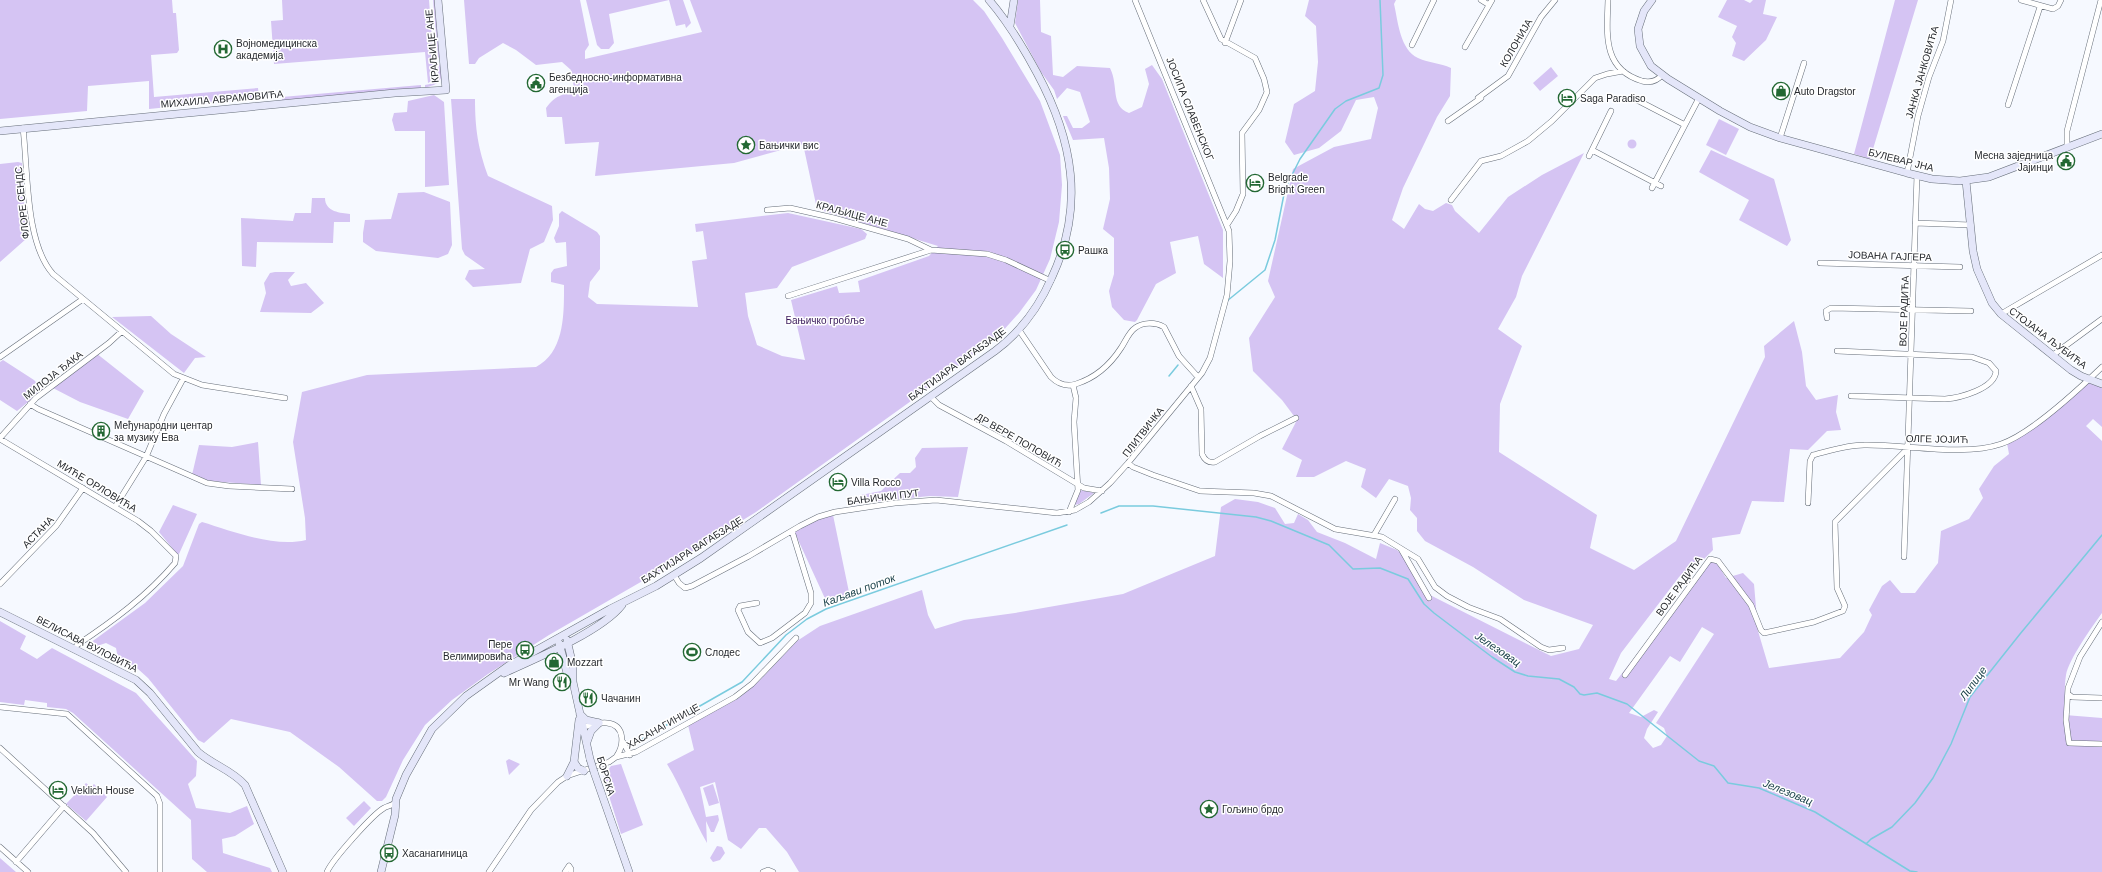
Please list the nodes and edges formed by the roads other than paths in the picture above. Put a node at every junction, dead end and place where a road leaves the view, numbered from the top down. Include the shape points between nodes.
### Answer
1 (438, 0) edge
2 (989, 0) edge
3 (1014, 0) edge
4 (1135, 0) edge
5 (1204, 0) edge
6 (1241, 0) edge
7 (1434, 0) edge
8 (1481, 0) edge
9 (1555, 0) edge
10 (1608, 0) edge
11 (1652, 0) edge
12 (1951, 0) edge
13 (2021, 0) edge
14 (2061, 0) edge
15 (2101, 0) edge
16 (1491, 2) edge
17 (2040, 7) junction
18 (1010, 26) junction
19 (1225, 43) junction
20 (1412, 45) dead end
21 (1465, 47) dead end
22 (1804, 63) dead end
23 (1623, 71) junction
24 (1662, 75) junction
25 (1508, 76) junction
26 (446, 90) joint
27 (1478, 98) dead end
28 (1699, 98) junction
29 (1635, 99) dead end
30 (2008, 106) dead end
31 (1611, 111) dead end
32 (1448, 121) dead end
33 (1685, 125) junction
34 (23, 128) junction
35 (0, 131) edge
36 (2102, 134) edge
37 (1780, 138) junction
38 (2067, 148) junction
39 (1592, 150) junction
40 (1589, 156) dead end
41 (1907, 173) junction
42 (1917, 176) junction
43 (1966, 181) junction
44 (1655, 183) junction
45 (1661, 186) dead end
46 (1652, 188) dead end
47 (1451, 200) dead end
48 (767, 210) dead end
49 (1915, 223) junction
50 (1971, 225) junction
51 (1228, 226) junction
52 (931, 250) junction
53 (2102, 255) edge
54 (1820, 263) dead end
55 (1914, 266) junction
56 (1960, 267) dead end
57 (1050, 281) junction
58 (788, 296) dead end
59 (83, 299) junction
60 (1913, 310) junction
61 (1971, 311) dead end
62 (2001, 314) junction
63 (1827, 318) dead end
64 (2102, 319) edge
65 (1019, 330) junction
66 (121, 332) junction
67 (1837, 351) dead end
68 (1911, 354) junction
69 (2053, 355) junction
70 (0, 357) edge
71 (2102, 367) edge
72 (1198, 377) junction
73 (183, 379) junction
74 (2089, 379) junction
75 (2102, 384) edge
76 (1073, 385) junction
77 (1191, 386) junction
78 (930, 396) junction
79 (1851, 396) dead end
80 (285, 398) dead end
81 (1910, 398) junction
82 (30, 404) junction
83 (1296, 418) dead end
84 (0, 439) edge
85 (1908, 448) junction
86 (146, 457) junction
87 (1128, 463) junction
88 (1078, 483) junction
89 (83, 488) junction
90 (292, 489) dead end
91 (1102, 491) junction
92 (1395, 499) dead end
93 (1808, 503) dead end
94 (115, 507) junction
95 (1069, 512) junction
96 (792, 531) junction
97 (1374, 535) junction
98 (1399, 547) junction
99 (1904, 557) dead end
100 (674, 575) junction
101 (0, 584) edge
102 (1429, 598) dead end
103 (757, 604) dead end
104 (0, 612) edge
105 (2102, 622) edge
106 (796, 638) dead end
107 (567, 639) junction
108 (559, 643) junction
109 (1563, 648) dead end
110 (75, 649) junction
111 (1625, 675) dead end
112 (573, 682) junction
113 (2068, 694) junction
114 (2102, 698) edge
115 (0, 707) edge
116 (579, 713) junction
117 (599, 723) junction
118 (583, 727) junction
119 (623, 742) junction
120 (587, 744) junction
121 (2102, 744) edge
122 (0, 748) edge
123 (630, 755) junction
124 (616, 757) junction
125 (574, 762) junction
126 (584, 771) junction
127 (567, 776) junction
128 (395, 803) junction
129 (64, 806) junction
130 (0, 847) edge
131 (16, 862) junction
132 (28, 872) edge
133 (126, 872) edge
134 (160, 872) edge
135 (283, 872) edge
136 (327, 872) edge
137 (381, 872) edge
138 (489, 872) edge
139 (566, 872) edge
140 (570, 872) edge
141 (629, 872) edge
142 (763, 872) edge
143 (773, 872) edge

1 - 26 main road, КРАЉИЦЕ АНЕ
2 - 18 main road, БАХТИЈАРА ВАГАБЗАДЕ
3 - 18 main road
4 - 51 street, ЈОСИПА СЛАВЕНСКОГ
5 - 19 street via 1218,36
6 - 19 street
7 - 20 street
8 - 16 street
9 - 25 street, КОЛОНИЈА via 1541,17
10 - 23 street via 1610,51 1615,63
11 - 24 main road, БУЛЕВАР ЈНА via 1640,20 1638,37 1646,59
12 - 41 street, ЈАНКА ЈАНКОВИЋА via 1943,41 1918,116
13 - 17 street
14 - 17 street via 2054,9
15 - 38 street via 2067,131
16 - 21 street
17 - 30 street
18 - 57 main road, БАХТИЈАРА ВАГАБЗАДЕ via 1051,99 1069,157 1072,192 1070,219 1062,253
19 - 51 street via 1255,58 1267,92 1259,110 1242,133 1243,194
22 - 37 street
23 - 24 street via 1646,82 1656,80
23 - 47 street via 1607,74 1590,82 1552,121 1528,141 1501,156 1481,162
24 - 28 main road, БУЛЕВАР ЈНА
25 - 27 street, КОЛОНИЈА
25 - 32 street, КОЛОНИЈА via 1502,84
26 - 34 main road, МИХАИЛА АВРАМОВИЋА
28 - 33 street
28 - 37 main road, БУЛЕВАР ЈНА via 1744,124
29 - 33 street
31 - 39 street
33 - 44 street
34 - 35 main road, МИХАИЛА АВРАМОВИЋА
34 - 59 street, ФЛОРЕ СЕНДС via 32,223 39,252 53,274
36 - 38 main road, БУЛЕВАР ЈНА
37 - 41 main road, БУЛЕВАР ЈНА
38 - 43 main road, БУЛЕВАР ЈНА via 1989,177
39 - 40 street
39 - 44 street
41 - 42 main road, БУЛЕВАР ЈНА
42 - 43 main road, БУЛЕВАР ЈНА
42 - 49 street, ВОЈЕ РАДИЋА
43 - 50 main road, СТОЈАНА ЉУБИЋА
44 - 45 street
44 - 46 street
48 - 52 street, КРАЉИЦЕ АНЕ via 790,208 828,217 908,239
49 - 50 street
49 - 55 street, ВОЈЕ РАДИЋА
50 - 62 main road, СТОЈАНА ЉУБИЋА via 1977,269 1990,298
51 - 72 street, ПЛИТВИЧКА via 1230,261 1226,301 1214,349
52 - 57 street via 987,254
52 - 58 street
53 - 62 street
54 - 55 street, ЈОВАНА ГАЈГЕРА
55 - 56 street, ЈОВАНА ГАЈГЕРА
55 - 60 street, ВОЈЕ РАДИЋА
57 - 65 main road, БАХТИЈАРА ВАГАБЗАДЕ via 1036,308
59 - 66 street
59 - 70 street
60 - 61 street
60 - 63 street via 1831,308 1826,311
60 - 68 street, ВОЈЕ РАДИЋА
62 - 69 main road, СТОЈАНА ЉУБИЋА
64 - 69 street
65 - 76 street via 1056,382
65 - 78 main road, БАХТИЈАРА ВАГАБЗАДЕ via 995,351
66 - 73 street via 163,367
66 - 82 street, МИЛОЈА ЂАКА
67 - 68 street
68 - 81 street, ВОЈЕ РАДИЋА
68 - 81 street via 1976,358 1993,367 1996,375 1984,386 1965,396 1945,399
69 - 74 main road, СТОЈАНА ЉУБИЋА via 2076,373
71 - 74 street, ОЛГЕ ЈОЈИЋ
72 - 76 street via 1180,356 1164,327 1153,323 1132,331 1118,352 1100,371 1089,380
72 - 77 street, ПЛИТВИЧКА
73 - 80 street via 211,387
73 - 86 street via 164,414
74 - 75 main road, СТОЈАНА ЉУБИЋА
74 - 85 street, ОЛГЕ ЈОЈИЋ via 2031,428 2002,444 1976,448
76 - 88 street via 1076,398 1074,422
77 - 83 street via 1202,409 1202,454 1210,463
77 - 87 street, ПЛИТВИЧКА
78 - 88 street, ДР ВЕРЕ ПОПОВИЋ via 939,405
78 - 100 main road, БАХТИЈАРА ВАГАБЗАДЕ via 746,528
79 - 81 street
81 - 85 street, ВОЈЕ РАДИЋА
82 - 84 street, МИЛОЈА ЂАКА
82 - 86 street
84 - 89 street, МИЋЕ ОРЛОВИЋА
85 - 93 street, ОЛГЕ ЈОЈИЋ via 1863,445 1813,455 1810,461
85 - 99 street, ВОЈЕ РАДИЋА
85 - 111 street, ВОЈЕ РАДИЋА via 1835,522 1837,588 1845,606 1843,611 1814,622 1764,633 1751,605 1718,561 1710,558
86 - 90 street via 211,484
86 - 94 street
87 - 91 street
87 - 97 street, ПЛИТВИЧКА via 1153,475 1200,491 1271,496 1335,529
88 - 91 street, ДР ВЕРЕ ПОПОВИЋ via 1087,490
88 - 95 street via 1077,495
89 - 94 street, МИЋЕ ОРЛОВИЋА
89 - 101 street, АСТАНА via 56,526
91 - 95 street via 1081,508
92 - 97 street
94 - 110 street, МИЋЕ ОРЛОВИЋА via 151,531 177,559 170,570 134,603
95 - 96 street, БАЊИЧКИ ПУТ via 1049,513 952,501 922,501 835,512 818,517
96 - 100 street, БАЊИЧКИ ПУТ via 692,586 685,588
96 - 103 street via 811,593 809,607 804,614 772,638 760,643 745,628 738,609 741,605
97 - 98 street, ПЛИТВИЧКА via 1387,539
98 - 102 street
98 - 109 street, ПЛИТВИЧКА via 1418,559 1435,587 1447,596 1500,619 1541,647 1548,650
100 - 107 main road, БАХТИЈАРА ВАГАБЗАДЕ via 623,604 604,621
104 - 110 main road, ВЕЛИСАВА ВУЛОВИЋА
105 - 113 street via 2076,667
106 - 123 street, ХАСАНАГИНИЦЕ via 744,691
107 - 108 main road, БАХТИЈАРА ВАГАБЗАДЕ
107 - 112 main road, БОРСКА via 573,666
108 - 112 main road, БОРСКА
108 - 128 main road via 508,666 466,696 432,729 406,775
110 - 135 main road, ВЕЛИСАВА ВУЛОВИЋА via 138,682 198,752 239,778 249,793
112 - 116 main road, БОРСКА
113 - 114 street via 2072,697
113 - 121 street via 2066,720 2069,743
115 - 134 street via 67,714 157,796 160,813
116 - 117 main road via 586,720
116 - 118 main road, БОРСКА
116 - 125 main road
117 - 118 street
117 - 119 street via 614,725 621,733
117 - 120 main road via 589,733
118 - 120 main road, БОРСКА
119 - 123 street
119 - 124 street
120 - 141 main road, БОРСКА, bridge via 594,772
122 - 129 street
123 - 124 street, ХАСАНАГИНИЦЕ
124 - 126 street, ХАСАНАГИНИЦЕ
125 - 126 main road
125 - 127 main road
126 - 127 street, ХАСАНАГИНИЦЕ
127 - 138 street, ХАСАНАГИНИЦЕ via 547,791 531,810
128 - 136 street via 384,808 368,823 336,858
128 - 137 main road via 395,815
129 - 131 street
129 - 133 street via 95,836
130 - 131 street
131 - 132 street
139 - 140 street via 569,866
142 - 143 street

